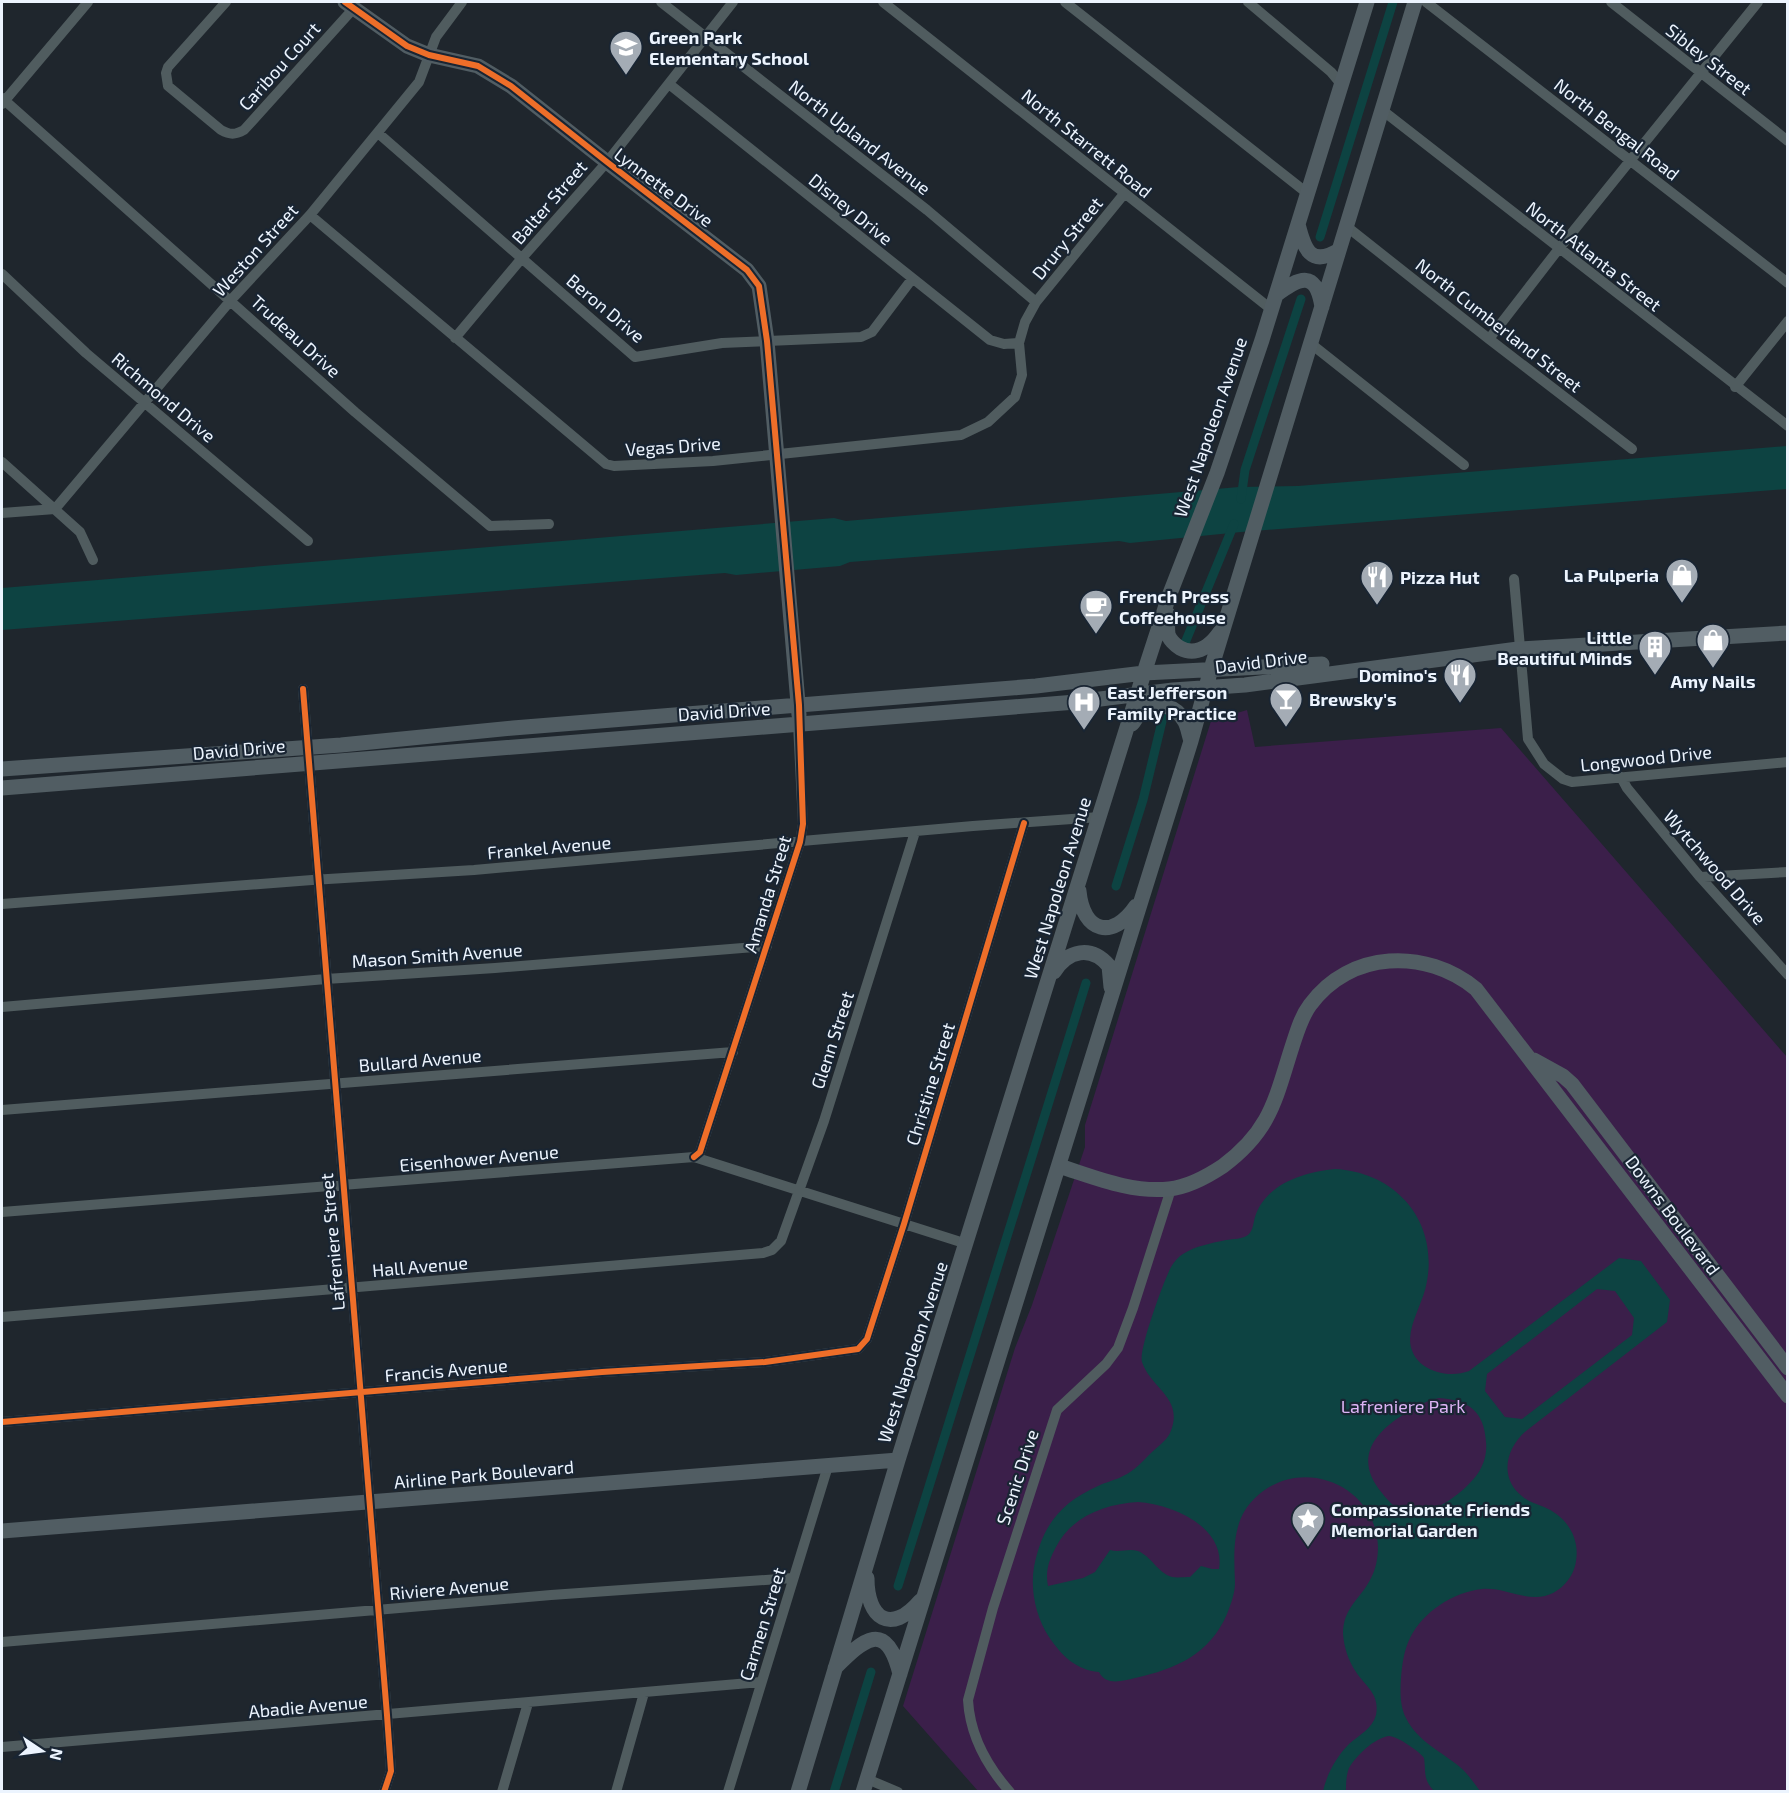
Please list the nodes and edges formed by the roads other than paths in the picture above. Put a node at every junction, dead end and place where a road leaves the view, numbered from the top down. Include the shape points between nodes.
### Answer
1 (88, 2) edge
2 (226, 2) edge
3 (462, 2) edge
4 (661, 2) edge
5 (733, 2) edge
6 (883, 2) edge
7 (1065, 2) edge
8 (1248, 2) edge
9 (1367, 2) edge
10 (1415, 2) edge
11 (1426, 2) edge
12 (1611, 2) edge
13 (1758, 2) edge
14 (349, 5) edge
15 (706, 36) junction
16 (429, 54) junction
17 (1700, 73) junction
18 (669, 84) junction
19 (1341, 84) junction
20 (3, 101) edge
21 (1382, 110) junction
22 (378, 133) junction
23 (1788, 141) edge
24 (1630, 160) junction
25 (607, 162) junction
26 (1307, 193) junction
27 (1124, 194) junction
28 (310, 214) junction
29 (1298, 224) junction
30 (1346, 226) junction
31 (1559, 249) junction
32 (1339, 250) junction
33 (522, 258) junction
34 (2, 274) edge
35 (912, 279) junction
36 (1788, 283) edge
37 (231, 300) junction
38 (1036, 302) junction
39 (1274, 302) junction
40 (1322, 307) junction
41 (1788, 321) edge
42 (455, 338) junction
43 (1489, 339) junction
44 (767, 341) junction
45 (1310, 343) junction
46 (1019, 344) junction
47 (1736, 387) junction
48 (145, 402) junction
49 (1788, 426) edge
50 (1632, 449) dead end
51 (777, 454) junction
52 (2, 462) edge
53 (1464, 465) dead end
54 (55, 510) junction
55 (2, 513) edge
56 (783, 521) joint
57 (549, 524) dead end
58 (308, 541) dead end
59 (93, 560) dead end
60 (1514, 579) dead end
61 (1169, 596) junction
62 (1223, 628) junction
63 (1788, 633) edge
64 (1518, 649) junction
65 (1448, 657) junction
66 (1211, 669) junction
67 (1144, 672) junction
68 (303, 688) dead end
69 (1207, 688) junction
70 (1138, 694) junction
71 (799, 705) junction
72 (798, 724) junction
73 (550, 725) junction
74 (1126, 732) junction
75 (1191, 741) junction
76 (551, 744) junction
77 (308, 746) junction
78 (310, 762) junction
79 (1788, 762) edge
80 (2, 769) edge
81 (1621, 777) junction
82 (2, 788) edge
83 (1100, 817) junction
84 (1024, 823) junction
85 (915, 832) junction
86 (800, 842) junction
87 (1788, 872) edge
88 (1700, 877) junction
89 (318, 879) junction
90 (1078, 885) junction
91 (1141, 900) junction
92 (2, 904) edge
93 (767, 946) junction
94 (1788, 975) edge
95 (326, 979) junction
96 (1050, 979) junction
97 (1112, 996) junction
98 (2, 1007) edge
99 (733, 1052) junction
100 (1529, 1057) junction
101 (335, 1083) junction
102 (2, 1110) edge
103 (694, 1157) junction
104 (1059, 1166) junction
105 (343, 1186) junction
106 (1171, 1189) junction
107 (798, 1191) junction
108 (2, 1212) edge
109 (904, 1224) junction
110 (967, 1245) junction
111 (769, 1251) joint
112 (351, 1288) junction
113 (2, 1317) edge
114 (856, 1350) joint
115 (1788, 1368) edge
116 (360, 1392) junction
117 (1788, 1396) edge
118 (2, 1422) edge
119 (898, 1460) junction
120 (828, 1466) junction
121 (370, 1502) junction
122 (2, 1531) edge
123 (867, 1563) junction
124 (793, 1578) junction
125 (924, 1596) junction
126 (379, 1611) junction
127 (2, 1642) edge
128 (834, 1669) junction
129 (900, 1674) junction
130 (761, 1682) junction
131 (644, 1694) junction
132 (528, 1703) junction
133 (387, 1715) junction
134 (2, 1747) edge
135 (865, 1785) edge
136 (384, 1791) edge
137 (502, 1791) edge
138 (616, 1791) edge
139 (728, 1791) edge
140 (798, 1791) edge
141 (898, 1791) edge
142 (1010, 1791) edge

1 - 20 street
2 - 14 street, Caribou Court via 166,73 168,86 228,134 244,130
3 - 16 street, Weston Street via 436,37
4 - 15 street, North Upland Avenue
5 - 15 street, Balter Street
6 - 27 street, North Starrett Road
7 - 26 street
8 - 19 street
9 - 19 main road, West Napoleon Avenue
10 - 21 main road
11 - 24 street, North Bengal Road
12 - 17 street, Sibley Street
13 - 17 street
14 - 16 main road, Lynnette Drive via 402,44
15 - 18 street, Balter Street
15 - 38 street, North Upland Avenue via 927,210
16 - 22 street, Weston Street via 419,82
16 - 25 main road, Lynnette Drive via 478,66 511,86
17 - 23 street, Sibley Street
17 - 24 street
18 - 25 street, Balter Street
18 - 35 street, Disney Drive
19 - 26 main road, West Napoleon Avenue
20 - 37 street, Trudeau Drive
21 - 30 main road
21 - 31 street, North Atlanta Street
22 - 28 street, Weston Street
22 - 33 street, Beron Drive
24 - 31 street
24 - 36 street, North Bengal Road
25 - 33 street, Balter Street
25 - 44 main road, Lynnette Drive via 747,270 759,286
26 - 29 main road, West Napoleon Avenue
27 - 38 street, Drury Street
27 - 39 street, North Starrett Road
28 - 37 street, Weston Street
28 - 42 street, Vegas Drive
29 - 32 main road via 1309,254 1316,257
29 - 39 main road, West Napoleon Avenue
30 - 32 main road
30 - 43 street, North Cumberland Street
31 - 43 street
31 - 47 street, North Atlanta Street
32 - 40 main road
33 - 42 street, Balter Street
33 - 44 street, Beron Drive via 635,357 722,343
34 - 48 street, Richmond Drive
35 - 44 street, Beron Drive via 872,332 861,337
35 - 46 street, Disney Drive via 990,340
37 - 48 street, Weston Street
37 - 57 street, Trudeau Drive via 490,526
38 - 46 street, Vegas Drive via 1024,322
39 - 40 main road via 1297,281 1306,280 1319,291
39 - 61 main road, West Napoleon Avenue via 1217,473
40 - 45 main road
41 - 47 street
42 - 51 street, Vegas Drive via 606,464 713,461
43 - 50 street, North Cumberland Street
44 - 51 main road, Lynnette Drive
45 - 53 street
45 - 62 main road
46 - 51 street, Vegas Drive via 1022,375 1015,397 978,428 961,435
47 - 49 street, North Atlanta Street
48 - 54 street, Weston Street
48 - 58 street, Richmond Drive
51 - 56 main road, Lynnette Drive
52 - 54 street
54 - 55 street
54 - 59 street via 80,532
56 - 71 main road, Amanda Street
60 - 64 street
61 - 62 main road via 1168,635 1176,645 1193,652 1204,648
61 - 67 main road, West Napoleon Avenue
62 - 66 main road
63 - 64 main road, David Drive
64 - 65 main road, David Drive
64 - 81 street, Longwood Drive via 1528,739 1544,764 1572,782
65 - 66 main road, David Drive
65 - 69 main road, David Drive
66 - 67 main road, David Drive
66 - 69 main road
67 - 70 main road, West Napoleon Avenue
67 - 71 main road, David Drive via 1036,686
68 - 77 street, Lafreniere Street
69 - 70 main road, David Drive
69 - 75 main road
70 - 72 main road, David Drive
70 - 74 main road, West Napoleon Avenue
71 - 72 main road, Amanda Street
71 - 73 main road, David Drive
72 - 76 main road, David Drive
72 - 86 street, Amanda Street via 803,824
73 - 76 main road
73 - 77 main road, David Drive
74 - 75 main road via 1141,712 1152,706 1168,706 1186,723
74 - 83 main road, West Napoleon Avenue
75 - 91 main road
76 - 78 main road, David Drive
77 - 78 street, Lafreniere Street
77 - 80 main road, David Drive
78 - 82 main road, David Drive
78 - 89 street, Lafreniere Street
79 - 81 street, Longwood Drive
81 - 88 street, Wytchwood Drive
83 - 84 street, Frankel Avenue
83 - 90 main road, West Napoleon Avenue
84 - 85 street, Frankel Avenue
84 - 109 street, Christine Street
85 - 86 street, Frankel Avenue
85 - 107 street, Glenn Street via 824,1121
86 - 89 street, Frankel Avenue
86 - 93 street, Amanda Street
87 - 88 street
88 - 94 street, Wytchwood Drive
89 - 92 street, Frankel Avenue
89 - 95 street, Lafreniere Street
90 - 91 main road via 1083,914 1099,926 1119,925
90 - 96 main road, West Napoleon Avenue
91 - 97 main road
93 - 95 street, Mason Smith Avenue
93 - 99 street, Amanda Street
95 - 98 street, Mason Smith Avenue
95 - 101 street, Lafreniere Street
96 - 97 main road via 1064,958 1088,952 1109,966
96 - 110 main road, West Napoleon Avenue
97 - 104 main road
99 - 101 street, Bullard Avenue
99 - 103 street, Amanda Street via 700,1152
100 - 106 main road, Downs Boulevard via 1476,989 1446,969 1404,960 1352,970 1309,1006 1300,1022 1271,1112 1255,1138 1207,1176
100 - 115 main road, Downs Boulevard via 1572,1084
100 - 117 main road, Downs Boulevard
101 - 102 street, Bullard Avenue
101 - 105 street, Lafreniere Street
103 - 105 street, Eisenhower Avenue
103 - 107 street, Eisenhower Avenue
104 - 106 main road, Downs Boulevard via 1130,1188
104 - 125 main road
105 - 108 street, Eisenhower Avenue
105 - 112 street, Lafreniere Street
106 - 142 street, Scenic Drive via 1118,1348 1058,1410 993,1608 968,1700 974,1734 988,1764
107 - 109 street, Eisenhower Avenue
107 - 111 street, Glenn Street via 781,1241
109 - 110 street, Eisenhower Avenue
109 - 114 street, Christine Street via 867,1339
110 - 119 main road, West Napoleon Avenue
111 - 112 street, Hall Avenue
112 - 113 street, Hall Avenue
112 - 116 street, Lafreniere Street
114 - 116 street, Francis Avenue via 765,1362
116 - 118 street, Francis Avenue
116 - 121 street, Lafreniere Street
119 - 120 main road, Airline Park Boulevard
119 - 123 main road, West Napoleon Avenue
120 - 121 main road, Airline Park Boulevard
120 - 124 street, Carmen Street
121 - 122 main road, Airline Park Boulevard
121 - 126 street, Lafreniere Street
123 - 125 main road via 867,1595 880,1617 900,1619
123 - 128 main road, West Napoleon Avenue
124 - 126 street, Riviere Avenue
124 - 130 street, Carmen Street
125 - 129 main road
126 - 127 street, Riviere Avenue
126 - 133 street, Lafreniere Street
128 - 129 main road via 864,1642 875,1639 895,1654
128 - 140 main road, West Napoleon Avenue
129 - 135 main road
130 - 131 street, Abadie Avenue
130 - 139 street, Carmen Street
131 - 132 street, Abadie Avenue
131 - 138 street
132 - 133 street, Abadie Avenue
132 - 137 street
133 - 134 street, Abadie Avenue
133 - 136 street, Lafreniere Street via 391,1771
135 - 141 street

